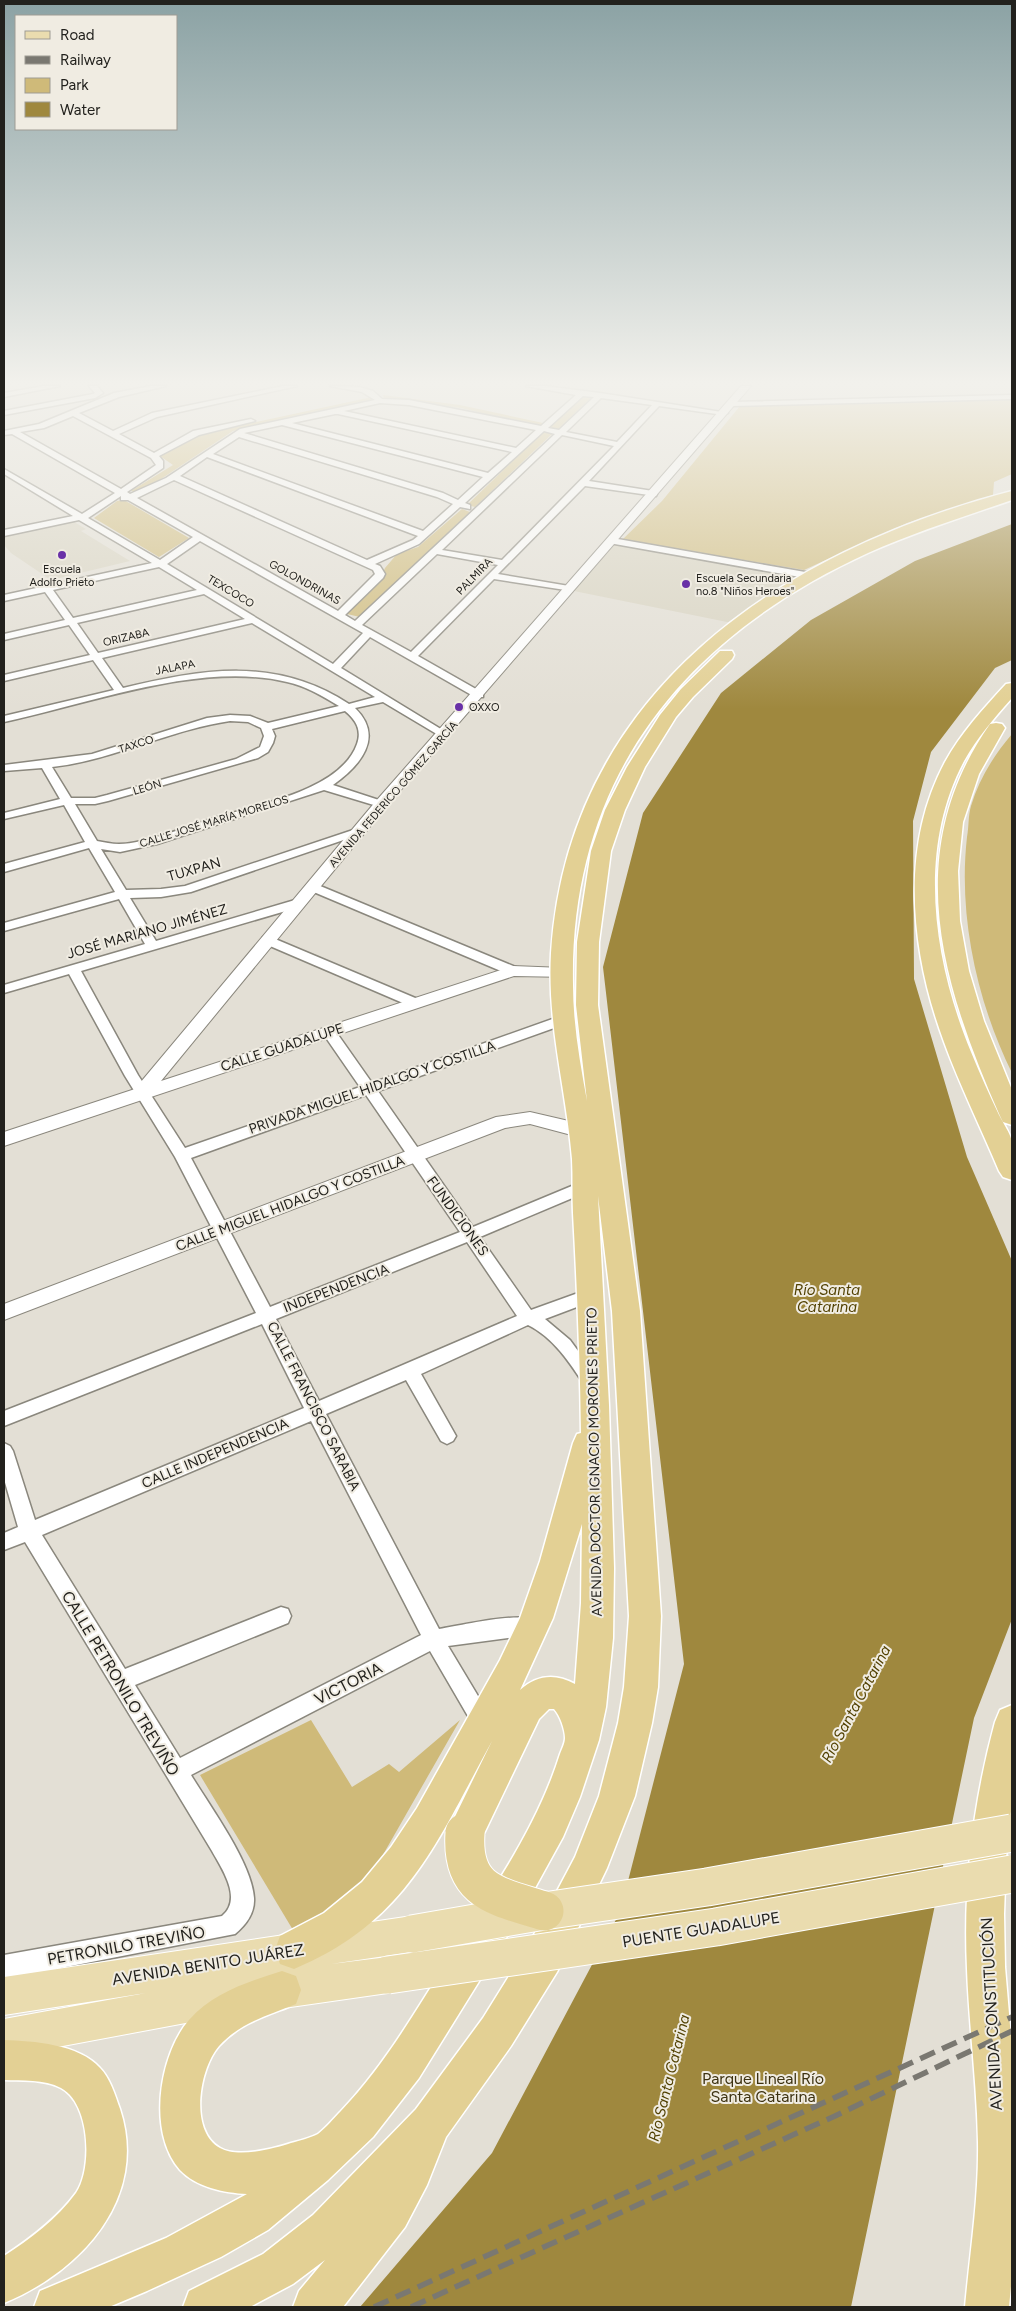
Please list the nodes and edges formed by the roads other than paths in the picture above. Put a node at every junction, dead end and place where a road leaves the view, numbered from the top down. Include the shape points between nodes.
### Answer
1 (41, 494) edge
2 (119, 494) edge
3 (125, 494) edge
4 (141, 494) edge
5 (213, 494) edge
6 (313, 494) edge
7 (436, 494) edge
8 (470, 494) edge
9 (496, 494) edge
10 (572, 494) edge
11 (653, 494) edge
12 (1012, 495) edge
13 (131, 498) junction
14 (112, 499) junction
15 (459, 504) junction
16 (1012, 506) edge
17 (478, 511) junction
18 (81, 518) junction
19 (4, 533) edge
20 (424, 535) junction
21 (200, 537) junction
22 (612, 541) junction
23 (435, 551) junction
24 (503, 563) junction
25 (161, 564) junction
26 (370, 564) junction
27 (491, 576) junction
28 (811, 576) junction
29 (47, 588) junction
30 (569, 589) junction
31 (207, 591) junction
32 (4, 598) edge
33 (339, 615) junction
34 (254, 620) junction
35 (70, 622) junction
36 (357, 625) junction
37 (369, 632) junction
38 (753, 632) dead end
39 (4, 637) edge
40 (739, 644) dead end
41 (96, 657) junction
42 (412, 657) junction
43 (688, 667) junction
44 (335, 668) junction
45 (4, 678) edge
46 (1012, 688) edge
47 (120, 692) junction
48 (479, 695) junction
49 (385, 698) junction
50 (348, 707) junction
51 (1012, 708) edge
52 (4, 719) edge
53 (666, 720) junction
54 (266, 727) junction
55 (444, 734) junction
56 (618, 755) junction
57 (46, 765) junction
58 (4, 768) edge
59 (324, 786) junction
60 (65, 801) junction
61 (381, 804) junction
62 (4, 816) edge
63 (360, 831) junction
64 (92, 844) junction
65 (4, 868) edge
66 (313, 887) junction
67 (122, 894) junction
68 (300, 903) junction
69 (4, 927) edge
70 (268, 940) junction
71 (152, 945) junction
72 (73, 969) junction
73 (513, 971) junction
74 (575, 980) junction
75 (4, 990) edge
76 (415, 1003) junction
77 (563, 1020) junction
78 (329, 1032) junction
79 (568, 1048) junction
80 (368, 1088) junction
81 (142, 1092) junction
82 (1012, 1116) edge
83 (579, 1130) junction
84 (4, 1139) edge
85 (182, 1155) junction
86 (414, 1155) junction
87 (1012, 1171) edge
88 (584, 1188) junction
89 (222, 1230) junction
90 (472, 1234) junction
91 (592, 1294) junction
92 (4, 1312) edge
93 (267, 1315) junction
94 (528, 1318) junction
95 (410, 1371) junction
96 (596, 1404) junction
97 (316, 1410) junction
98 (4, 1418) edge
99 (447, 1436) dead end
100 (4, 1451) edge
101 (29, 1532) junction
102 (4, 1542) edge
103 (281, 1616) dead end
104 (530, 1627) junction
105 (434, 1639) junction
106 (120, 1681) junction
107 (1012, 1722) edge
108 (483, 1723) junction
109 (582, 1740) junction
110 (175, 1772) junction
111 (1012, 1833) edge
112 (1012, 1874) edge
113 (544, 1911) junction
114 (242, 1912) joint
115 (294, 1950) junction
116 (4, 1967) edge
117 (282, 1990) junction
118 (4, 1996) edge
119 (4, 2038) edge
120 (4, 2060) edge
121 (431, 2124) junction
122 (338, 2146) junction
123 (4, 2281) edge
124 (56, 2307) edge
125 (205, 2307) edge
126 (315, 2307) edge
127 (987, 2307) edge

1 - 18 street, TEXCOCO
2 - 14 street
3 - 13 street, GOLONDRINAS
4 - 13 street
5 - 26 street
6 - 20 street
7 - 15 street
8 - 15 street
9 - 17 street
10 - 24 street, PALMIRA
11 - 22 street, AVENIDA FEDERICO GÓMEZ GARCÍA
12 - 28 highway, AVENIDA DOCTOR IGNACIO MORONES PRIETO via 908,530
13 - 14 street
13 - 21 street, GOLONDRINAS
14 - 18 street
15 - 17 street
15 - 20 street
16 - 38 highway via 872,558 802,596
17 - 23 street
18 - 19 street
18 - 25 street, TEXCOCO
20 - 26 street
21 - 25 street
21 - 33 street, GOLONDRINAS
22 - 28 street
22 - 30 street, AVENIDA FEDERICO GÓMEZ GARCÍA
23 - 24 street
23 - 36 street
24 - 27 street, PALMIRA
25 - 29 street
25 - 31 street, TEXCOCO
26 - 33 street via 380,570 378,578
27 - 30 street
27 - 42 street, PALMIRA
28 - 43 highway, AVENIDA DOCTOR IGNACIO MORONES PRIETO via 774,597 726,632
29 - 32 street
29 - 35 street
30 - 48 street, AVENIDA FEDERICO GÓMEZ GARCÍA
31 - 34 street, TEXCOCO
31 - 35 street
33 - 36 street, GOLONDRINAS
34 - 41 street, ORIZABA
34 - 44 street, TEXCOCO
35 - 39 street
35 - 41 street
36 - 37 street, GOLONDRINAS
37 - 42 street, GOLONDRINAS
37 - 44 street
40 - 53 highway, AVENIDA DOCTOR IGNACIO MORONES PRIETO via 687,693
41 - 45 street, ORIZABA
41 - 47 street
42 - 48 street, GOLONDRINAS
43 - 53 highway via 690,674
43 - 56 highway, AVENIDA DOCTOR IGNACIO MORONES PRIETO
44 - 49 street, TEXCOCO
46 - 87 highway via 971,735 944,782 928,838 924,893 929,948 940,998 960,1054
47 - 50 street, JALAPA via 199,674 260,674 301,681
47 - 52 street, JALAPA
48 - 55 street, AVENIDA FEDERICO GÓMEZ GARCÍA
49 - 50 street
49 - 55 street, TEXCOCO
50 - 54 street
50 - 59 street, CALLE JOSÉ MARÍA MORELOS via 361,721 365,737 352,762
51 - 82 highway via 980,753 964,785 953,821 948,869 948,923 960,986 977,1037
53 - 56 highway
53 - 74 highway, AVENIDA DOCTOR IGNACIO MORONES PRIETO via 615,810 603,845 588,942
54 - 57 street, TAXCO via 251,720 223,718 104,755
54 - 60 street, LEÓN via 270,733 268,745 249,757 108,798
55 - 61 street, AVENIDA FEDERICO GÓMEZ GARCÍA
56 - 74 highway, AVENIDA DOCTOR IGNACIO MORONES PRIETO via 581,837 566,900
57 - 58 street, TAXCO
57 - 60 street
59 - 61 street
59 - 64 street, CALLE JOSÉ MARÍA MORELOS via 153,841 120,848
60 - 62 street, LEÓN
60 - 64 street
61 - 63 street, AVENIDA FEDERICO GÓMEZ GARCÍA
63 - 66 street, AVENIDA FEDERICO GÓMEZ GARCÍA
63 - 67 street, TUXPAN via 187,889
64 - 65 street, CALLE JOSÉ MARÍA MORELOS
64 - 67 street
66 - 68 street, AVENIDA FEDERICO GÓMEZ GARCÍA
66 - 73 street
67 - 69 street, TUXPAN
67 - 71 street
68 - 70 street, AVENIDA FEDERICO GÓMEZ GARCÍA
68 - 71 street, JOSÉ MARIANO JIMÉNEZ
70 - 76 street
70 - 81 street, AVENIDA FEDERICO GÓMEZ GARCÍA
71 - 72 street, JOSÉ MARIANO JIMÉNEZ
72 - 75 street, JOSÉ MARIANO JIMÉNEZ
72 - 81 street, CALLE FRANCISCO SARABIA
73 - 74 street, CALLE GUADALUPE
73 - 76 street, CALLE GUADALUPE
74 - 77 highway, AVENIDA DOCTOR IGNACIO MORONES PRIETO
74 - 79 highway via 577,1028
74 - 121 highway, AVENIDA DOCTOR IGNACIO MORONES PRIETO via 587,1005 626,1311 645,1616 641,1687 636,1723 617,1796 590,1868 543,1958 497,2032
76 - 78 street, CALLE GUADALUPE
77 - 79 highway, AVENIDA DOCTOR IGNACIO MORONES PRIETO
77 - 80 street, PRIVADA MIGUEL HIDALGO Y COSTILLA
78 - 80 street, FUNDICIONES
78 - 81 street, CALLE GUADALUPE
79 - 83 highway, AVENIDA DOCTOR IGNACIO MORONES PRIETO
80 - 85 street, PRIVADA MIGUEL HIDALGO Y COSTILLA
80 - 86 street, FUNDICIONES
81 - 84 street, CALLE GUADALUPE
81 - 85 street, CALLE FRANCISCO SARABIA
83 - 86 street, CALLE MIGUEL HIDALGO Y COSTILLA via 542,1120 502,1122
83 - 88 highway, AVENIDA DOCTOR IGNACIO MORONES PRIETO via 584,1156
85 - 89 street, CALLE FRANCISCO SARABIA
86 - 89 street, CALLE MIGUEL HIDALGO Y COSTILLA
86 - 90 street, FUNDICIONES
88 - 90 street, INDEPENDENCIA
88 - 91 highway, AVENIDA DOCTOR IGNACIO MORONES PRIETO
89 - 92 street, CALLE MIGUEL HIDALGO Y COSTILLA
89 - 93 street, CALLE FRANCISCO SARABIA
90 - 93 street, INDEPENDENCIA
90 - 94 street, FUNDICIONES
91 - 94 street, CALLE INDEPENDENCIA
91 - 96 highway, AVENIDA DOCTOR IGNACIO MORONES PRIETO
93 - 97 street, CALLE FRANCISCO SARABIA
93 - 98 street, INDEPENDENCIA
94 - 95 street, CALLE INDEPENDENCIA
94 - 96 street, FUNDICIONES via 557,1336
95 - 97 street, CALLE INDEPENDENCIA
95 - 99 street
96 - 104 highway via 556,1564
96 - 109 highway, AVENIDA DOCTOR IGNACIO MORONES PRIETO via 596,1657
97 - 101 street, CALLE INDEPENDENCIA
97 - 105 street, CALLE FRANCISCO SARABIA
100 - 101 street, CALLE PETRONILO TREVIÑO
101 - 102 street, CALLE INDEPENDENCIA
101 - 106 street, CALLE PETRONILO TREVIÑO
103 - 106 street
104 - 105 street, VICTORIA via 494,1628
104 - 108 highway via 519,1656
105 - 108 street, CALLE FRANCISCO SARABIA
105 - 110 street, VICTORIA
106 - 110 street, CALLE PETRONILO TREVIÑO
107 - 127 highway, AVENIDA CONSTITUCIÓN via 994,1796 985,1892 985,1944 999,2142 996,2222
108 - 115 highway via 408,1854 375,1896 341,1925
109 - 113 highway, bridge via 575,1710 567,1698 552,1692 537,1695 527,1707 465,1833 463,1860 480,1886 494,1895
109 - 122 highway, AVENIDA DOCTOR IGNACIO MORONES PRIETO via 562,1798 533,1860 382,2095
110 - 114 street, CALLE PETRONILO TREVIÑO via 239,1879
111 - 113 main road, bridge via 707,1887
112 - 117 main road, PUENTE GUADALUPE, bridge via 716,1928
113 - 115 main road, AVENIDA BENITO JUÁREZ, bridge
114 - 116 street, PETRONILO TREVIÑO via 236,1922 227,1926
115 - 118 main road, AVENIDA BENITO JUÁREZ
117 - 119 main road via 207,2000
117 - 122 highway via 222,2016 194,2046 181,2084 182,2126 186,2140 192,2153 205,2164 235,2173 291,2165
120 - 123 highway via 36,2061 82,2077 95,2097 106,2133 108,2157 92,2206 75,2228 32,2264
121 - 125 highway, AVENIDA DOCTOR IGNACIO MORONES PRIETO via 328,2230 278,2269
121 - 126 highway via 390,2212
122 - 124 highway, AVENIDA DOCTOR IGNACIO MORONES PRIETO via 259,2212 192,2250

